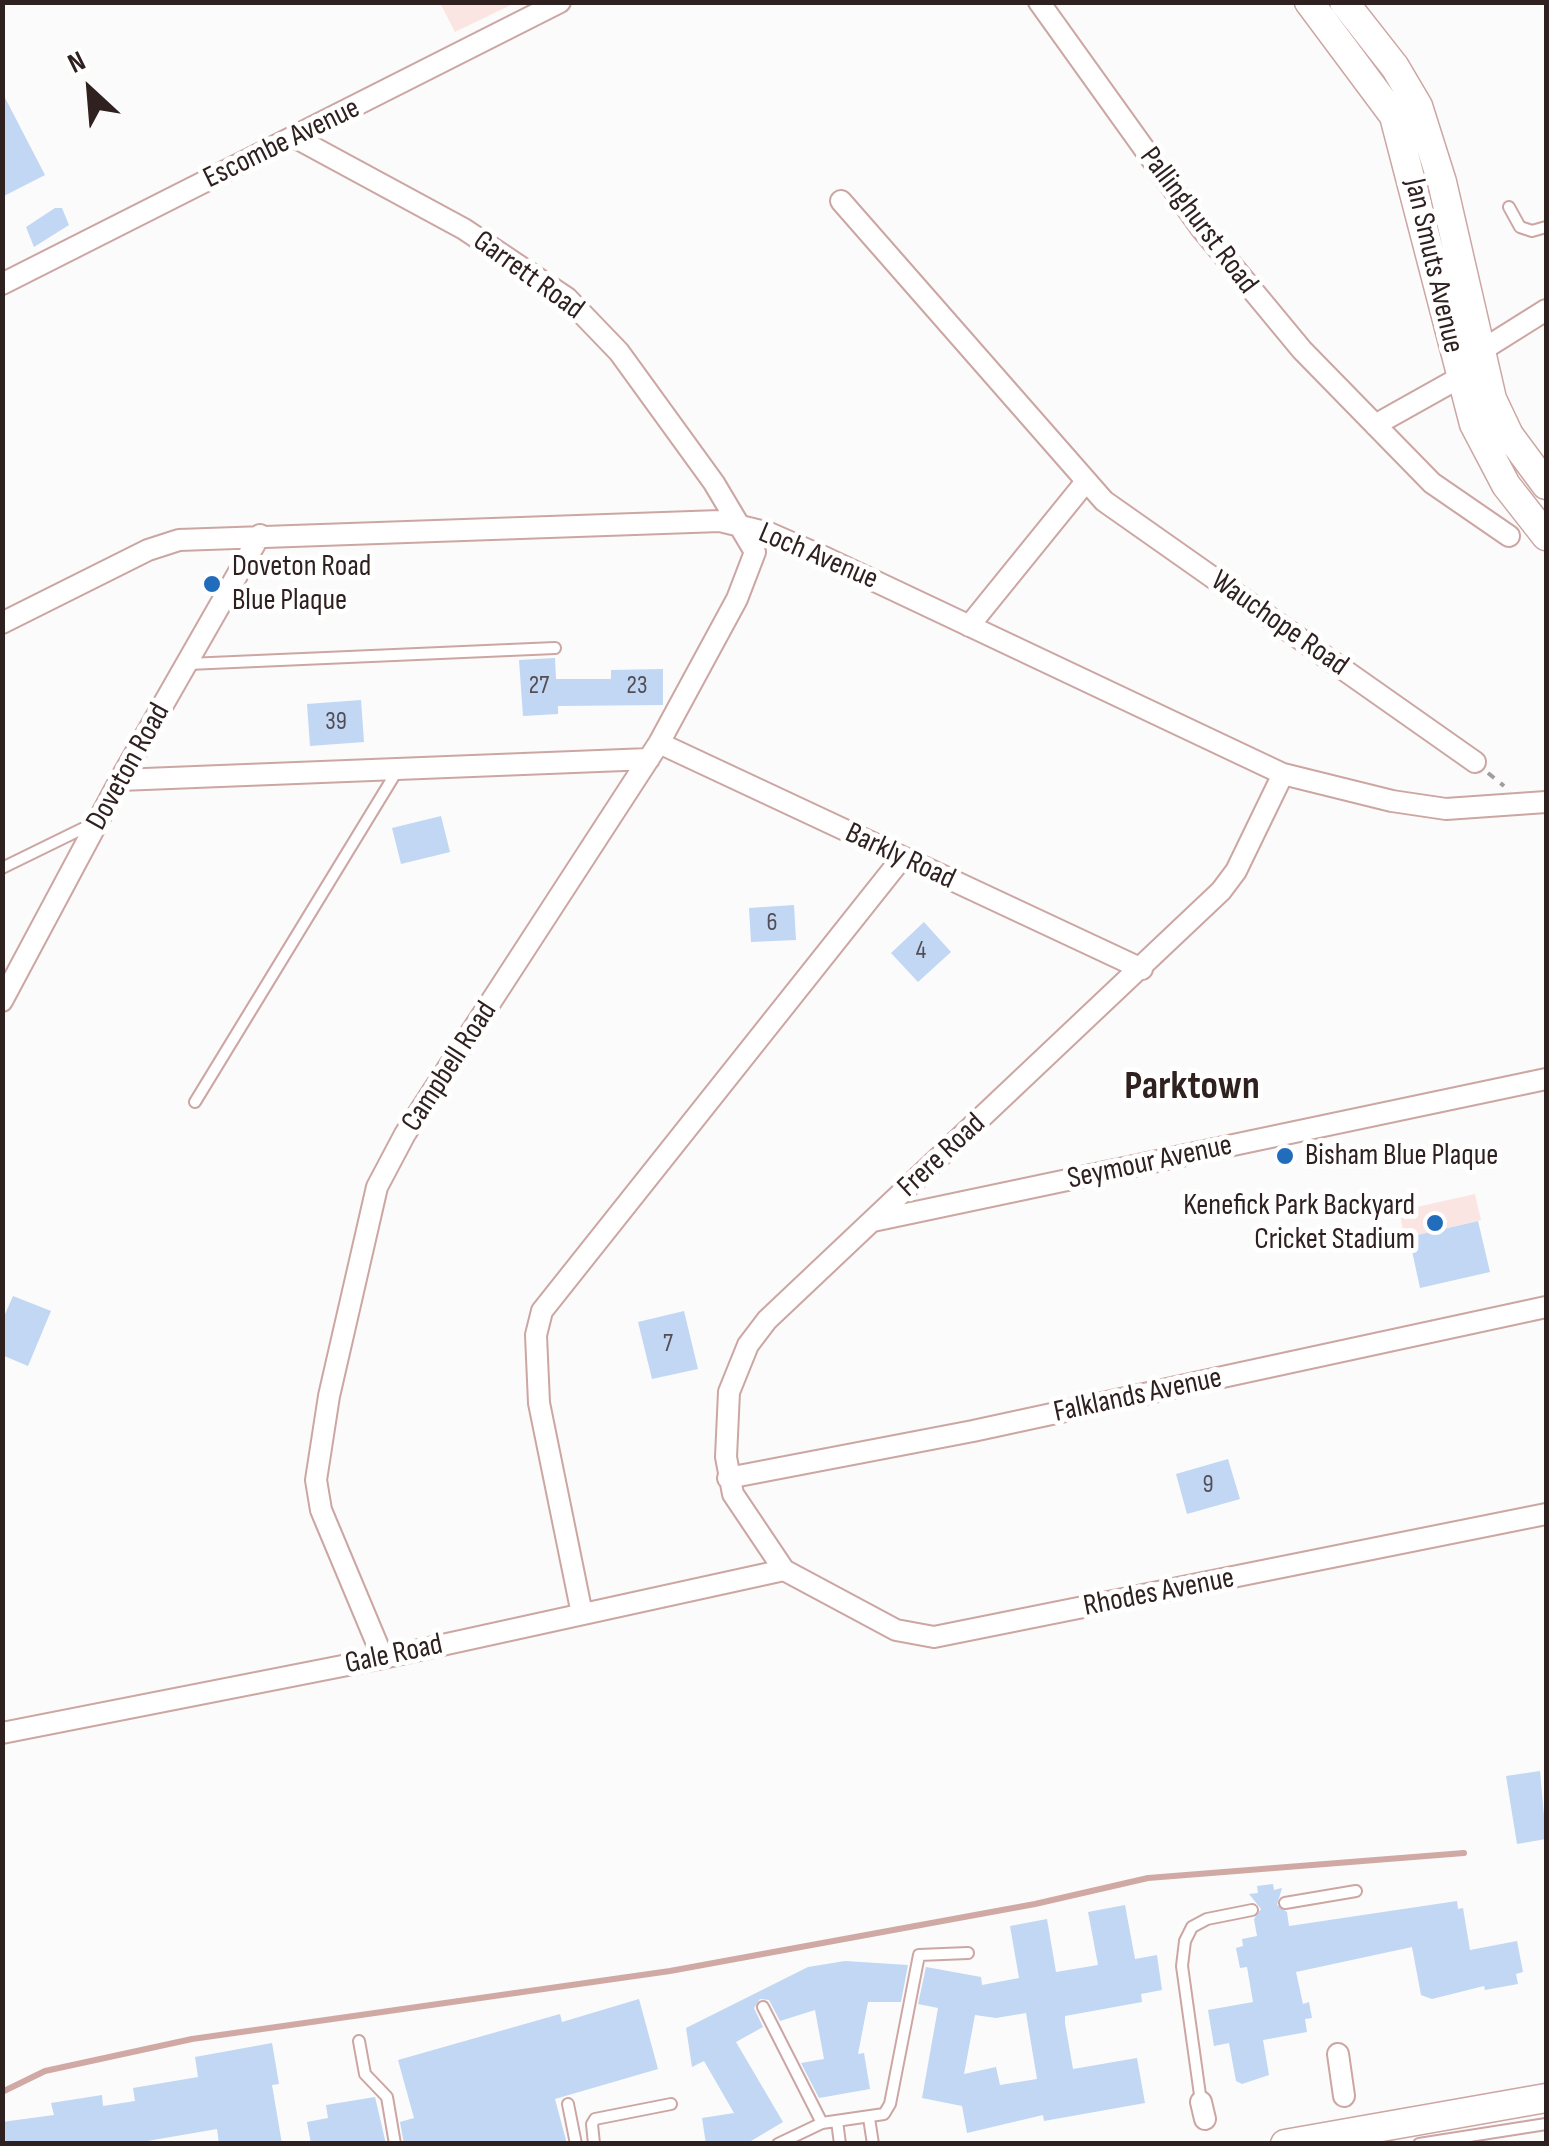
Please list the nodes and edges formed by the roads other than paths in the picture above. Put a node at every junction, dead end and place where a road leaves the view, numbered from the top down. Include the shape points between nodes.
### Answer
1 (560, 2) edge
2 (1039, 2) edge
3 (1310, 2) edge
4 (1344, 2) edge
5 (296, 138) junction
6 (840, 200) dead end
7 (1509, 207) dead end
8 (1546, 226) edge
9 (2, 284) edge
10 (1546, 310) edge
11 (1480, 352) junction
12 (1459, 378) junction
13 (1375, 425) junction
14 (1084, 484) junction
15 (1546, 485) edge
16 (740, 524) junction
17 (260, 536) junction
18 (1509, 536) dead end
19 (1546, 536) edge
20 (2, 623) edge
21 (969, 626) junction
22 (556, 648) dead end
23 (187, 664) junction
24 (654, 751) junction
25 (1475, 762) dead end
26 (400, 766) junction
27 (1284, 774) junction
28 (120, 780) junction
29 (1546, 802) edge
30 (99, 820) junction
31 (902, 858) junction
32 (2, 868) edge
33 (1142, 969) junction
34 (2, 1001) edge
35 (1546, 1080) edge
36 (195, 1102) dead end
37 (871, 1222) junction
38 (1546, 1307) edge
39 (728, 1478) junction
40 (1546, 1514) edge
41 (784, 1570) junction
42 (582, 1614) junction
43 (383, 1658) junction
44 (2, 1732) edge
45 (1356, 1891) dead end
46 (1285, 1903) dead end
47 (1252, 1910) dead end
48 (968, 1953) dead end
49 (763, 2008) dead end
50 (359, 2041) dead end
51 (1338, 2054) dead end
52 (1344, 2096) dead end
53 (1546, 2098) edge
54 (568, 2104) dead end
55 (671, 2104) dead end
56 (1203, 2110) dead end
57 (868, 2118) junction
58 (837, 2121) junction
59 (822, 2123) junction
60 (1546, 2124) edge
61 (395, 2144) edge
62 (576, 2144) edge
63 (594, 2144) edge
64 (778, 2144) edge
65 (840, 2144) edge
66 (873, 2144) edge
67 (1285, 2144) edge
68 (1419, 2144) edge

1 - 5 street, Escombe Avenue
2 - 13 street, Pallinghurst Road via 1263,306
3 - 12 main road, Jan Smuts Avenue via 1370,78 1402,136
4 - 11 main road, Jan Smuts Avenue via 1404,80 1427,127
5 - 9 street, Escombe Avenue
5 - 16 street, Garrett Road via 464,229 567,298 619,352
6 - 14 street, Wauchope Road
7 - 8 lane via 1520,226
10 - 11 street
11 - 15 main road, Jan Smuts Avenue via 1509,435
12 - 13 street
12 - 19 main road, Jan Smuts Avenue via 1506,485
13 - 18 street, Pallinghurst Road via 1432,482
14 - 21 street
14 - 25 street, Wauchope Road
16 - 17 street, Loch Avenue
16 - 21 street, Loch Avenue
16 - 24 street, Campbell Road via 754,560
17 - 20 street, Loch Avenue via 163,544
17 - 23 street, Doveton Road
21 - 27 street, Loch Avenue
22 - 23 lane
23 - 28 street, Doveton Road
24 - 26 street, Barkly Road
24 - 31 street, Barkly Road
24 - 43 street, Campbell Road via 405,1134 369,1213 316,1480 321,1510
26 - 28 street, Barkly Road
26 - 36 lane
27 - 29 street, Loch Avenue via 1416,806
27 - 33 street, Frere Road via 1236,872
28 - 30 street, Doveton Road
30 - 32 lane
30 - 34 street, Doveton Road
31 - 33 street, Barkly Road
31 - 42 street via 542,1310 538,1403
33 - 37 street, Frere Road
35 - 37 street, Seymour Avenue
37 - 39 street, Frere Road via 748,1345 729,1392
38 - 39 street, Falklands Avenue
39 - 41 street, Frere Road via 743,1514
40 - 41 street, Rhodes Avenue via 934,1637 896,1630
41 - 42 street, Gale Road
42 - 43 street, Gale Road
43 - 44 street, Gale Road
45 - 46 lane
47 - 56 lane via 1206,1918 1185,1940 1182,1966
48 - 57 lane via 918,1955 890,2104 884,2114
49 - 59 lane
50 - 61 lane via 365,2074 386,2097
51 - 52 street
53 - 67 main road
54 - 62 lane
55 - 63 lane via 596,2118
57 - 58 lane
57 - 66 lane
58 - 59 lane
58 - 65 lane
59 - 64 lane
60 - 68 lane

